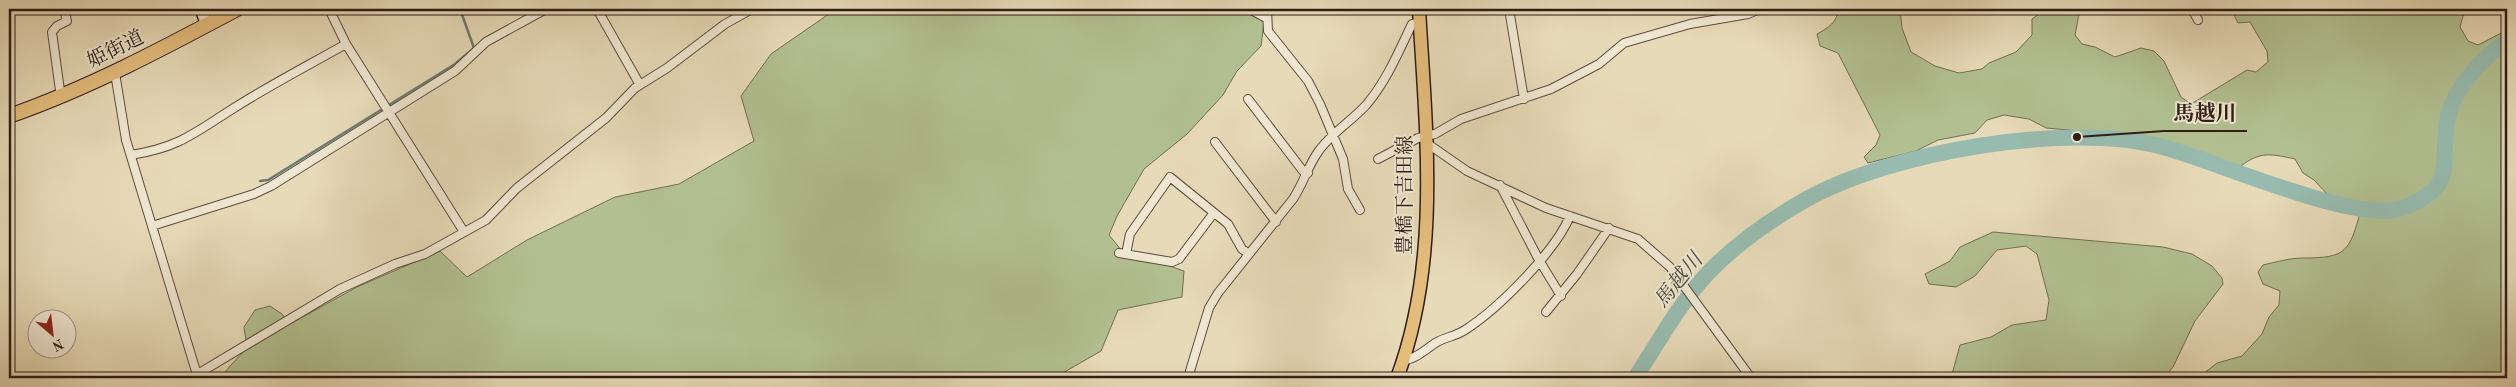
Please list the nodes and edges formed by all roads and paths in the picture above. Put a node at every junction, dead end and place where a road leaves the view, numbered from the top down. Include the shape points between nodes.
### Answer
1 (64, 9) edge
2 (201, 9) edge
3 (237, 9) edge
4 (329, 9) edge
5 (546, 9) edge
6 (597, 9) edge
7 (752, 9) edge
8 (1250, 9) edge
9 (1267, 9) edge
10 (1419, 9) edge
11 (1510, 9) edge
12 (1760, 9) edge
13 (2192, 9) edge
14 (1266, 18) junction
15 (2198, 20) dead end
16 (1420, 22) junction
17 (207, 25) junction
18 (346, 44) junction
19 (115, 73) junction
20 (640, 85) junction
21 (61, 98) junction
22 (1248, 99) dead end
23 (1524, 99) junction
24 (387, 108) junction
25 (9, 116) edge
26 (1334, 134) junction
27 (1425, 141) junction
28 (1215, 142) dead end
29 (131, 155) junction
30 (1378, 159) dead end
31 (1308, 173) junction
32 (1500, 186) junction
33 (1360, 210) dead end
34 (1213, 214) junction
35 (1570, 216) junction
36 (1276, 222) junction
37 (152, 226) junction
38 (1609, 228) junction
39 (464, 232) junction
40 (1249, 254) junction
41 (1539, 260) junction
42 (1561, 296) junction
43 (1546, 312) dead end
44 (1404, 360) junction
45 (1190, 371) dead end
46 (197, 377) edge
47 (1396, 378) edge
48 (1751, 378) edge

1 - 21 street via 67,21 52,32
2 - 17 street
3 - 17 highway, 姫街道
4 - 18 street
5 - 24 street via 486,42 455,71
6 - 20 street
7 - 20 street via 725,24 668,68
8 - 14 street
9 - 14 street
10 - 16 main road, 豊橋下吉田線
11 - 23 street
12 - 23 street via 1624,43 1598,64 1551,89
13 - 15 street
14 - 26 street via 1268,31 1308,81
16 - 26 street via 1412,24 1387,75 1367,104
16 - 27 main road, 豊橋下吉田線
17 - 19 highway, 姫街道
18 - 24 street
18 - 29 street via 234,108 198,133 158,151
19 - 21 highway, 姫街道
19 - 29 street
20 - 39 street via 606,118 539,168 486,220
21 - 25 highway, 姫街道
22 - 31 street via 1303,171
23 - 27 street via 1461,119
24 - 37 street via 254,194
24 - 39 street
26 - 31 street via 1316,154
26 - 33 street via 1343,159 1348,189
27 - 30 street
27 - 32 street via 1467,171
27 - 44 main road, 豊橋下吉田線 via 1427,235 1423,277
28 - 36 street
29 - 37 street
31 - 36 street
32 - 35 street
32 - 41 street
34 - 34 street via 1170,177 1130,234 1123,254 1172,262 1179,259
34 - 40 street via 1228,224 1242,249
35 - 38 street
35 - 41 street
36 - 40 street
37 - 46 street
38 - 42 street
38 - 48 street via 1638,240 1659,255 1687,288
39 - 46 street via 425,254 340,289
40 - 45 street via 1209,308
41 - 42 street
41 - 44 street via 1508,294 1467,329
42 - 43 street
44 - 47 main road, 豊橋下吉田線

